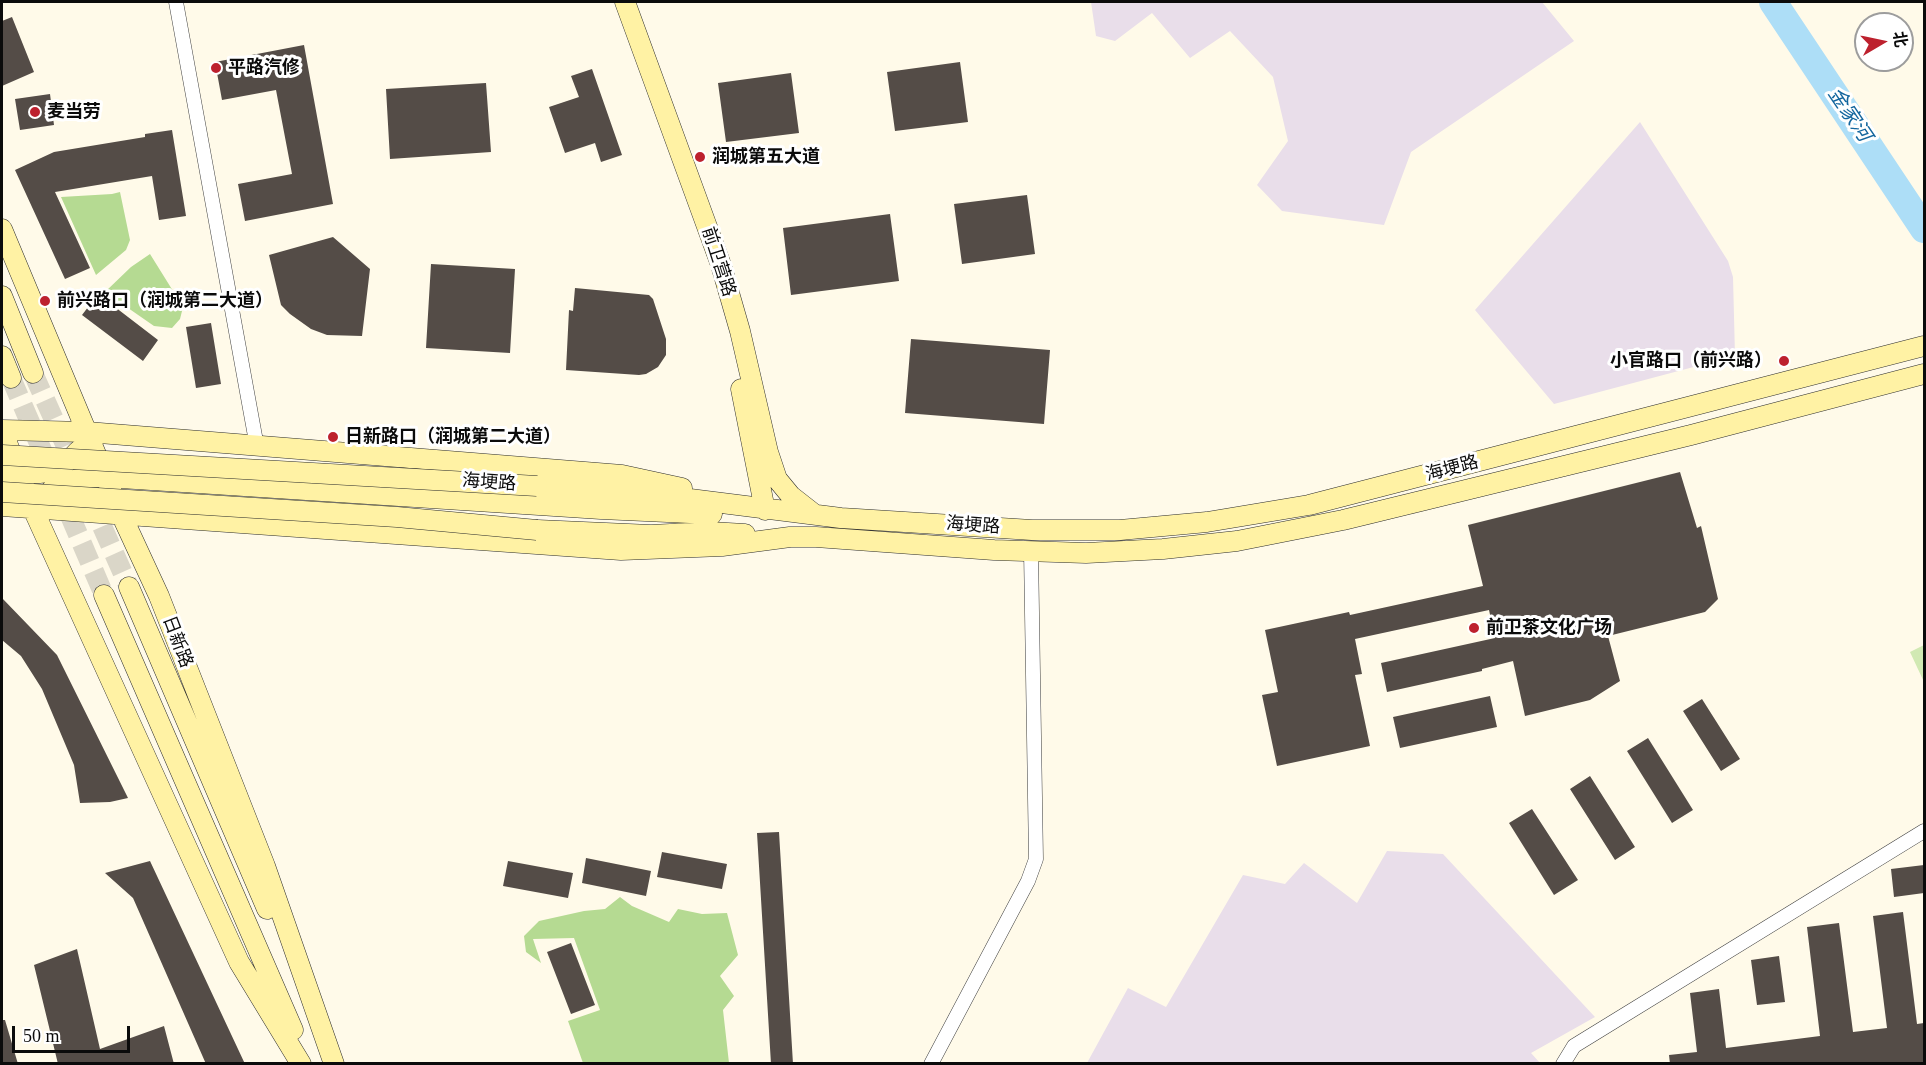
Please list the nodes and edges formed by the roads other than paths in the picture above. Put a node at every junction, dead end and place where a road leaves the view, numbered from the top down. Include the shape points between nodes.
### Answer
1 (176, 2) edge
2 (612, 2) edge
3 (624, 2) edge
4 (2, 229) edge
5 (2, 296) edge
6 (1919, 347) edge
7 (2, 356) edge
8 (33, 374) tunnel mouth
9 (1924, 375) edge
10 (11, 378) tunnel mouth
11 (2, 430) edge
12 (87, 432) junction
13 (256, 447) junction
14 (2, 455) edge
15 (10, 474) edge
16 (105, 477) junction
17 (2, 492) edge
18 (2, 506) edge
19 (33, 509) junction
20 (765, 510) junction
21 (121, 514) junction
22 (814, 514) junction
23 (790, 537) junction
24 (1031, 551) junction
25 (129, 587) tunnel mouth
26 (104, 595) tunnel mouth
27 (1924, 831) edge
28 (301, 1064) edge
29 (308, 1064) edge
30 (334, 1064) edge
31 (931, 1064) edge
32 (1563, 1064) edge

1 - 13 street
2 - 20 main road, 前卫营路 via 709,271 744,402
3 - 22 main road, 前卫营路 via 721,265 777,479
4 - 12 main road, 日新路
5 - 8 main road
6 - 9 main road
6 - 22 main road, 海埂路 via 1310,505 1207,522 1120,530 1032,530
7 - 10 main road
9 - 24 main road, 海埂路 via 1343,520 1237,541 1086,553
11 - 12 main road
11 - 15 main road
12 - 13 main road
12 - 15 main road via 78,451 63,465 42,474
12 - 16 main road, 日新路
13 - 20 main road via 622,475
14 - 20 main road, 海埂路, bridge via 537,486 674,497
15 - 19 main road
16 - 19 main road via 63,483
16 - 20 main road via 601,509 725,514
16 - 21 main road, 日新路
17 - 23 main road, bridge via 397,517 537,530
18 - 19 main road
19 - 21 main road
19 - 28 main road via 239,962
20 - 22 main road, 海埂路
21 - 23 main road via 621,550 722,546
21 - 30 main road, 日新路 via 159,596 265,866
23 - 24 main road, 海埂路
24 - 31 street via 1036,859
25 - 30 main road, 日新路
26 - 29 main road
27 - 32 street via 1574,1046

